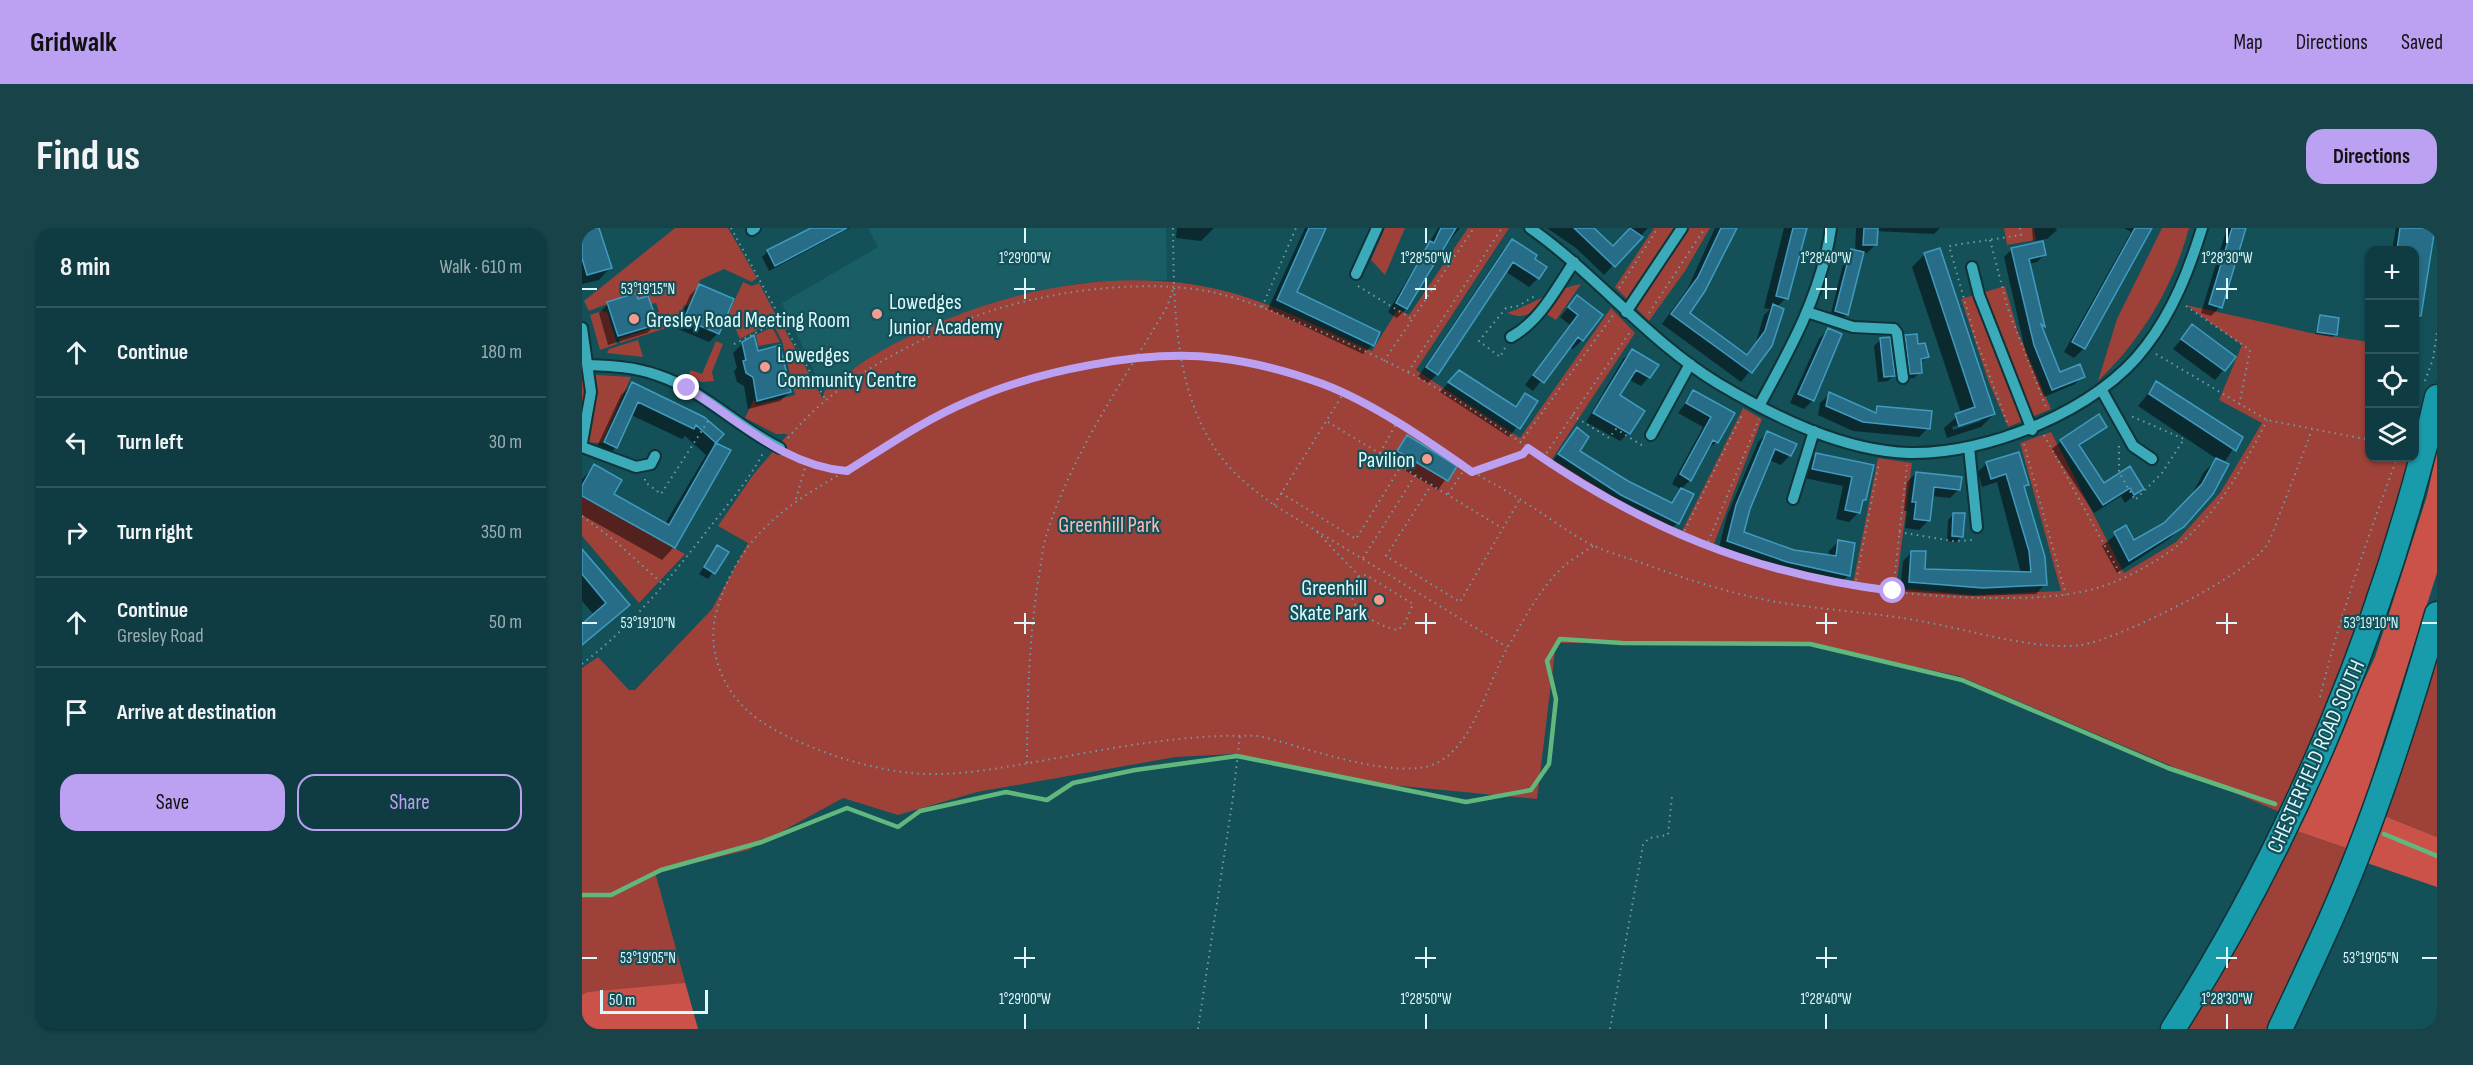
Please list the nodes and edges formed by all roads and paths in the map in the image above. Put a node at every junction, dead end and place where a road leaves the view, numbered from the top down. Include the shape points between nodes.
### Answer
1 (731, 228) edge
2 (1173, 228) edge
3 (1296, 228) edge
4 (1377, 228) edge
5 (1474, 228) edge
6 (1502, 228) edge
7 (1530, 228) edge
8 (1658, 228) edge
9 (1682, 228) edge
10 (1705, 228) edge
11 (1831, 228) edge
12 (2202, 228) edge
13 (1990, 240) dead end
14 (1574, 262) junction
15 (1972, 267) dead end
16 (1356, 274) joint
17 (1174, 287) junction
18 (1544, 289) dead end
19 (2175, 298) junction
20 (1619, 306) junction
21 (1262, 307) junction
22 (1807, 312) junction
23 (1412, 319) junction
24 (781, 320) junction
25 (1639, 324) junction
26 (582, 328) edge
27 (2437, 332) edge
28 (1511, 337) joint
29 (734, 344) dead end
30 (2146, 348) junction
31 (1181, 356) junction
32 (1136, 360) junction
33 (1384, 360) junction
34 (1690, 364) junction
35 (589, 365) junction
36 (1408, 372) junction
37 (1903, 378) dead end
38 (2101, 389) junction
39 (1343, 393) junction
40 (2429, 393) edge
41 (826, 401) junction
42 (1758, 404) junction
43 (2239, 406) junction
44 (718, 409) junction
45 (1572, 415) junction
46 (2051, 418) junction
47 (2267, 420) junction
48 (1328, 422) junction
49 (1397, 423) junction
50 (584, 426) edge
51 (2312, 429) junction
52 (2031, 430) junction
53 (1814, 431) junction
54 (1651, 435) joint
55 (2365, 439) edge
56 (768, 442) junction
57 (1520, 443) junction
58 (582, 445) edge
59 (1969, 447) junction
60 (780, 448) junction
61 (1528, 448) junction
62 (1882, 449) junction
63 (1380, 453) junction
64 (1908, 453) junction
65 (656, 456) dead end
66 (1543, 458) junction
67 (2152, 459) dead end
68 (2396, 462) edge
69 (806, 464) junction
70 (1401, 465) junction
71 (645, 467) junction
72 (1466, 467) junction
73 (847, 471) junction
74 (1472, 472) junction
75 (1416, 474) junction
76 (1432, 484) junction
77 (1281, 494) junction
78 (1448, 494) junction
79 (1520, 499) junction
80 (1793, 499) dead end
81 (796, 500) junction
82 (1274, 505) junction
83 (582, 516) edge
84 (1977, 527) joint
85 (1503, 529) junction
86 (1315, 530) junction
87 (1899, 532) junction
88 (1682, 536) junction
89 (1593, 546) junction
90 (1706, 547) junction
91 (1363, 559) junction
92 (1359, 576) junction
93 (2122, 577) junction
94 (664, 585) junction
95 (1854, 586) junction
96 (1893, 591) junction
97 (2066, 595) junction
98 (2437, 614) edge
99 (1507, 647) junction
100 (582, 664) edge
101 (2319, 704) dead end
102 (1240, 735) junction
103 (1027, 763) junction
104 (1672, 796) dead end
105 (1198, 1029) edge
106 (1610, 1029) edge
107 (2173, 1029) edge
108 (2280, 1029) edge

1 - 24 path
2 - 17 path
3 - 21 path
4 - 16 street
5 - 23 path
6 - 36 path
7 - 14 street
8 - 20 path
9 - 20 street
10 - 25 path
11 - 22 street
12 - 19 street
13 - 46 path via 2021,348
14 - 20 street
14 - 28 street via 1542,310 1523,331
15 - 52 street
16 - 23 path via 1352,282
17 - 21 path via 1210,292
17 - 31 path
17 - 32 path via 1167,307
17 - 41 path via 1048,295 981,314 875,363
18 - 28 path via 1518,306 1506,308 1479,340 1500,357
19 - 30 street
19 - 43 path via 2250,350
20 - 25 street
20 - 57 path
21 - 33 path
22 - 37 street via 1854,327 1894,329
22 - 42 street
23 - 33 path
24 - 29 path
24 - 41 path
25 - 34 street
25 - 45 path
26 - 35 street
27 - 40 path
30 - 38 street
30 - 43 path
31 - 32 path
31 - 39 path via 1255,364
31 - 82 path via 1208,437 1226,463
32 - 73 path via 1069,370 969,400 918,426
32 - 103 path via 1084,445 1045,539 1034,609
33 - 36 path
34 - 42 street
34 - 54 street
35 - 44 street via 627,367 660,376
35 - 50 street via 591,392
36 - 57 path
38 - 46 street
38 - 67 street via 2133,446
39 - 48 path
39 - 49 path
40 - 107 highway, CHESTERFIELD ROAD SOUTH via 2395,553 2359,656 2279,841
41 - 60 path
42 - 53 street
42 - 88 path
42 - 90 path
43 - 47 path
44 - 56 street
44 - 71 path via 661,494 645,482
45 - 54 path via 1610,438 1616,429 1644,446
45 - 66 path
46 - 52 street
47 - 51 path
47 - 93 path via 2221,498 2188,536 2162,557
48 - 63 path
48 - 77 path
49 - 63 path
49 - 72 path
50 - 58 street
51 - 55 path
51 - 89 path via 2268,544 2253,560 2235,576 2177,605 2102,640 2075,646 1772,601 1715,588
52 - 59 street
52 - 93 path
52 - 97 path
53 - 62 street
53 - 80 street
56 - 60 street
56 - 94 path via 728,505
57 - 61 path
58 - 71 street
59 - 64 street
59 - 84 street
60 - 69 path
61 - 66 path
61 - 74 path via 1523,454
62 - 64 street
62 - 95 path
63 - 70 path
64 - 87 path
65 - 71 street
66 - 88 path via 1620,506
68 - 101 path via 2339,624
69 - 73 path
69 - 81 path
70 - 75 path
70 - 77 path via 1356,540
72 - 74 path
72 - 78 path
73 - 81 path
74 - 79 path
75 - 76 path
75 - 91 path
76 - 78 path
76 - 85 path via 1386,556 1460,602
77 - 82 path
78 - 85 path
79 - 85 path
79 - 89 path
81 - 103 path via 750,544 715,614 717,660 725,684 744,709 773,730 817,750 913,773 954,773
82 - 86 path
83 - 94 path
84 - 87 path via 1977,540 1953,541
86 - 91 path
86 - 92 path
87 - 96 path
88 - 90 path
89 - 99 path via 1563,566
90 - 95 path via 1783,572
91 - 99 path
92 - 92 path via 1366,575 1413,604 1398,630 1373,621 1354,604 1351,589
93 - 97 path via 2101,587
94 - 100 path via 627,625
95 - 96 path
96 - 97 path via 1970,598
98 - 108 highway via 2377,801 2331,920
99 - 102 path via 1465,738 1447,756 1421,768 1395,769
102 - 103 path via 1166,741
102 - 105 path
104 - 106 path via 1668,835 1649,838 1643,845

